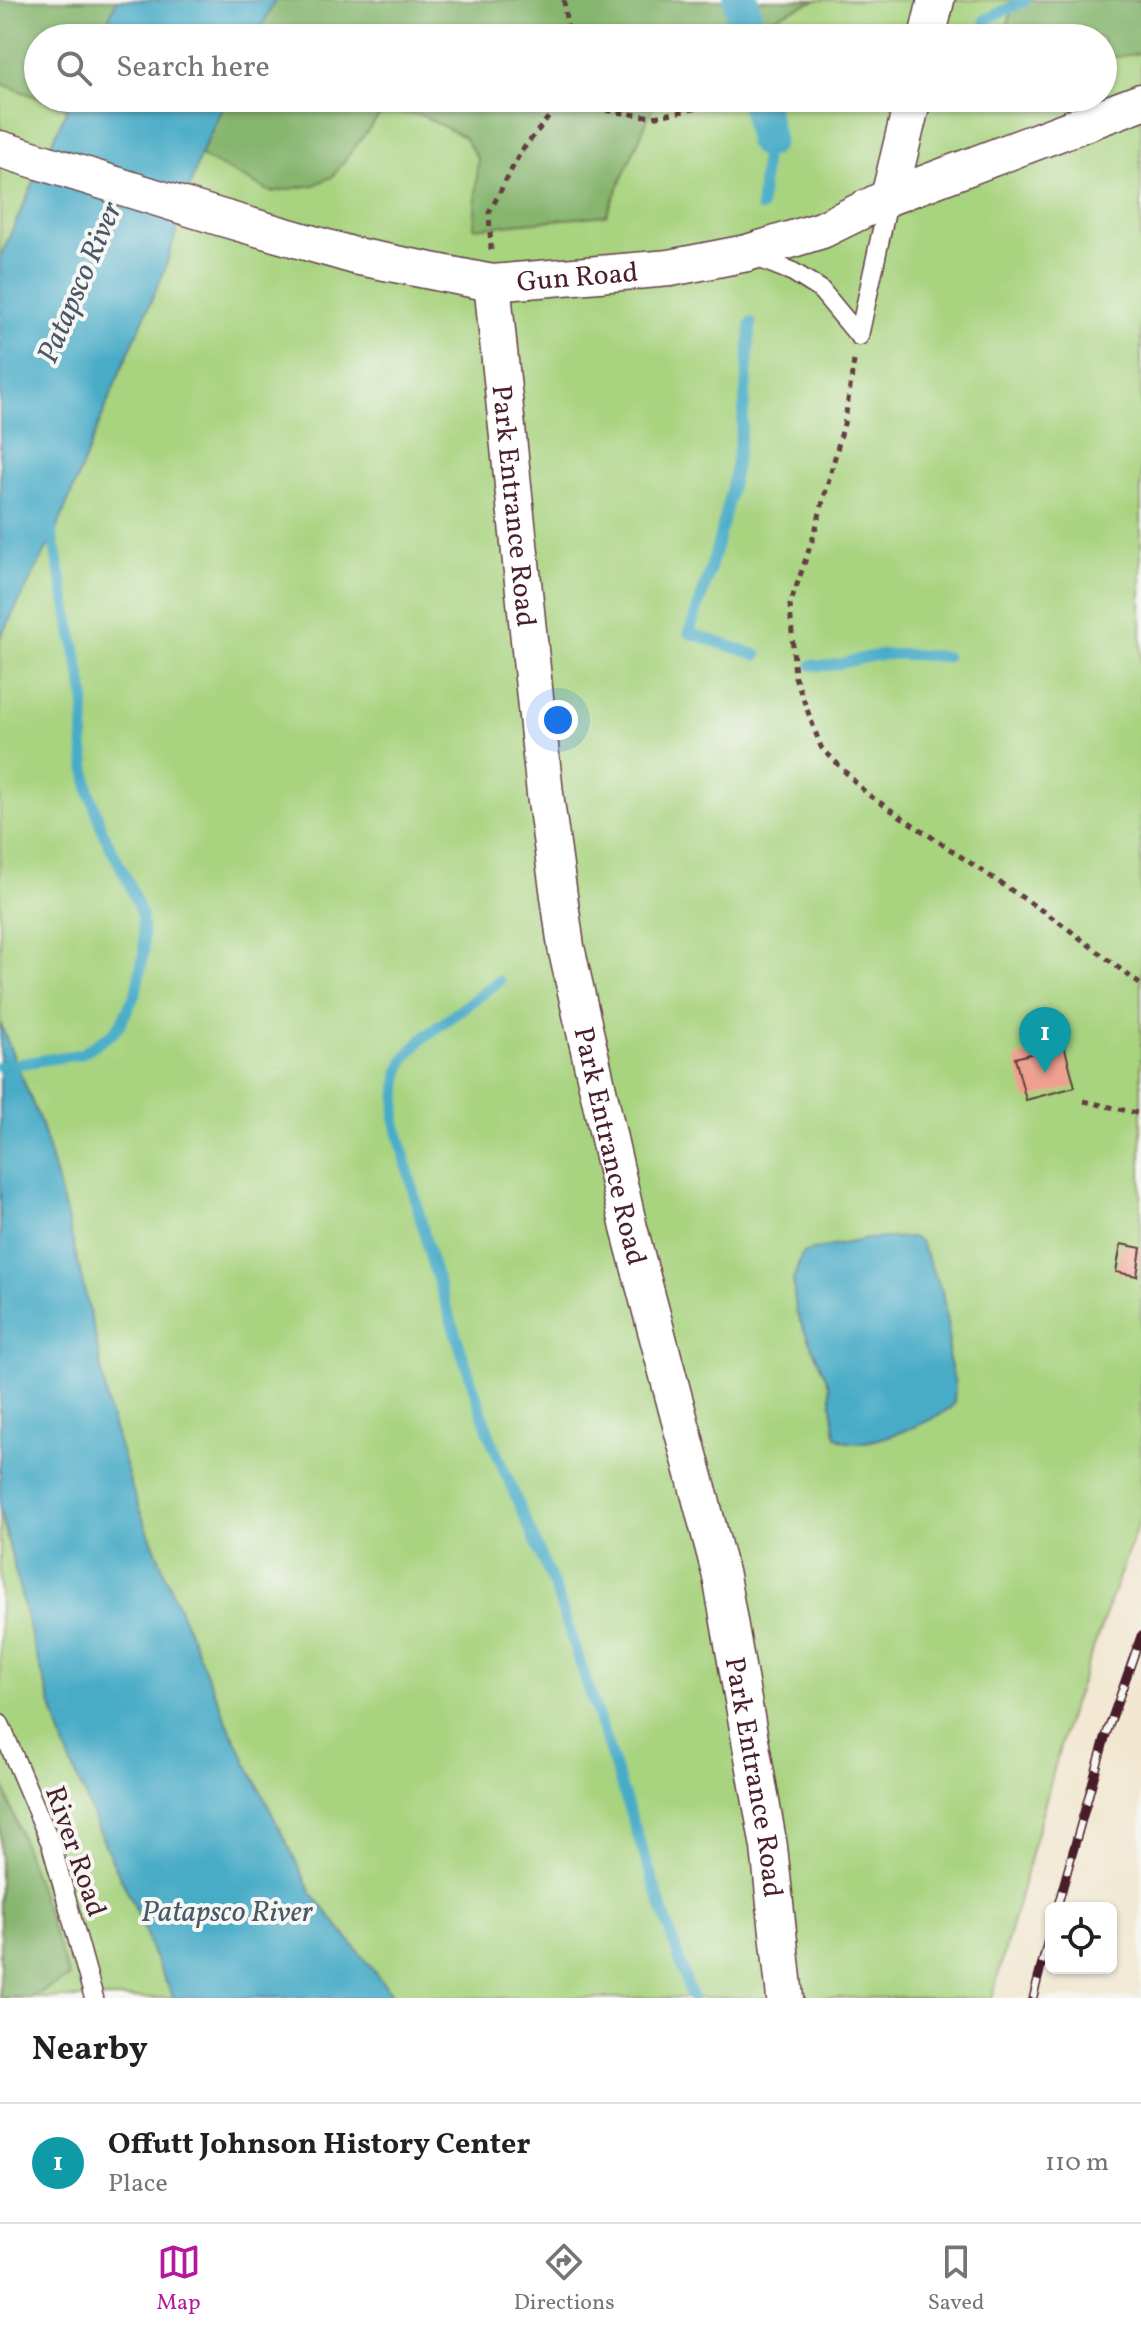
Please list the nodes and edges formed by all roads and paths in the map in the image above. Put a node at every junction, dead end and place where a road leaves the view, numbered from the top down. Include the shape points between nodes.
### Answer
1 (564, 0) edge
2 (936, 0) edge
3 (567, 24) edge
4 (930, 24) edge
5 (1141, 102) edge
6 (1117, 111) edge
7 (552, 112) edge
8 (624, 112) edge
9 (679, 112) edge
10 (910, 112) edge
11 (1114, 112) edge
12 (0, 149) edge
13 (889, 197) junction
14 (747, 253) junction
15 (492, 283) junction
16 (859, 336) junction
17 (1141, 985) edge
18 (1084, 1101) dead end
19 (1141, 1114) edge
20 (0, 1724) edge
21 (94, 1998) edge
22 (785, 1998) edge

1 - 3 path
2 - 4 street
5 - 6 street, Gun Road
7 - 15 path via 520,153 489,213
8 - 9 path via 653,117
10 - 13 street
11 - 13 street, Gun Road
12 - 15 street, Gun Road via 355,256
13 - 14 street, Gun Road via 822,230
13 - 16 lane
14 - 15 street, Gun Road via 670,268
14 - 16 lane via 820,289
15 - 22 street, Park Entrance Road via 566,947 629,1228 721,1576 769,1847
16 - 17 path via 845,420 790,605 795,677 821,747 867,794 1059,922
18 - 19 path
20 - 21 lane, River Road via 51,1844

